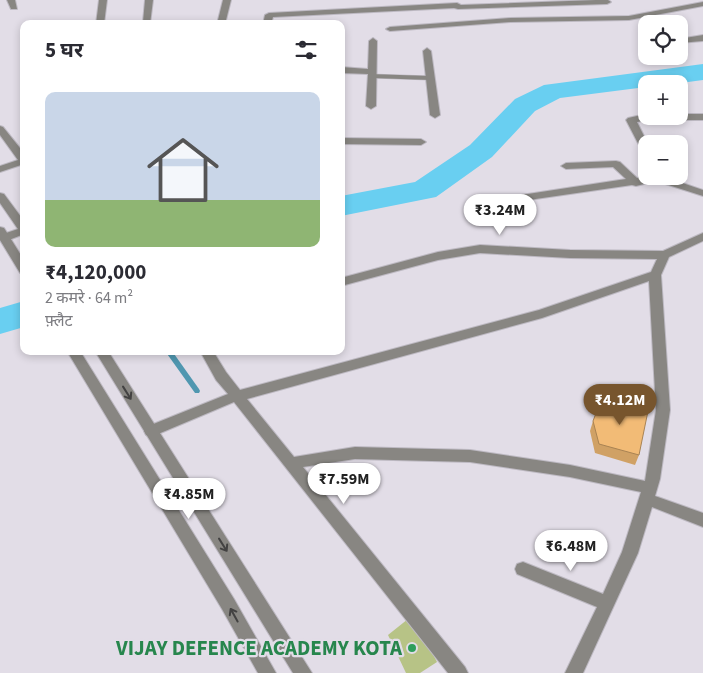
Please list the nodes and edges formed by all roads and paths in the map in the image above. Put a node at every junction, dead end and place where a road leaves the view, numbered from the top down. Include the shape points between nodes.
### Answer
1 (103, 0) edge
2 (149, 0) edge
3 (227, 0) edge
4 (605, 0) edge
5 (673, 0) edge
6 (456, 4) edge
7 (703, 4) edge
8 (683, 7) junction
9 (100, 20) edge
10 (147, 20) edge
11 (222, 20) edge
12 (268, 20) edge
13 (464, 23) junction
14 (390, 29) dead end
15 (703, 38) edge
16 (688, 40) edge
17 (373, 41) dead end
18 (427, 51) dead end
19 (345, 71) edge
20 (372, 74) junction
21 (430, 78) junction
22 (371, 106) dead end
23 (435, 115) dead end
24 (703, 118) edge
25 (0, 129) edge
26 (639, 135) edge
27 (345, 141) edge
28 (421, 142) dead end
29 (20, 155) edge
30 (20, 162) edge
31 (566, 166) dead end
32 (0, 169) edge
33 (636, 182) joint
34 (681, 185) edge
35 (703, 193) edge
36 (0, 196) edge
37 (495, 202) dead end
38 (20, 224) edge
39 (20, 230) edge
40 (2, 234) edge
41 (703, 237) edge
42 (666, 255) junction
43 (20, 263) edge
44 (655, 275) junction
45 (345, 281) edge
46 (75, 355) edge
47 (104, 355) edge
48 (208, 355) edge
49 (239, 397) junction
50 (151, 431) junction
51 (292, 463) junction
52 (649, 494) junction
53 (703, 520) edge
54 (523, 569) dead end
55 (607, 603) junction
56 (267, 673) edge
57 (303, 673) edge
58 (459, 673) edge
59 (574, 673) edge

1 - 9 street
2 - 10 street
3 - 11 street
4 - 6 street via 607,2
5 - 8 street
6 - 12 street via 269,15
6 - 13 street
7 - 8 street
8 - 13 street via 629,18
13 - 14 street
15 - 16 street
17 - 20 street
18 - 21 street
19 - 20 street
20 - 21 lane
20 - 22 street
21 - 23 street
24 - 26 street via 648,117 631,120
25 - 29 street
27 - 28 street
30 - 32 street
31 - 33 street via 616,164
33 - 37 street
34 - 35 street
36 - 38 street
39 - 40 street
40 - 43 street
41 - 42 street
42 - 44 street
42 - 45 street via 480,249 438,256
44 - 49 street via 542,314
44 - 52 street via 663,410
56 -> 46 street
47 -> 50 street
48 - 49 street
49 - 50 street via 218,402
49 - 51 street
50 -> 57 street
51 - 52 street via 355,453 470,456 570,471
51 - 58 street
52 - 53 street
52 - 55 street via 630,553
54 - 55 street
55 - 59 street

